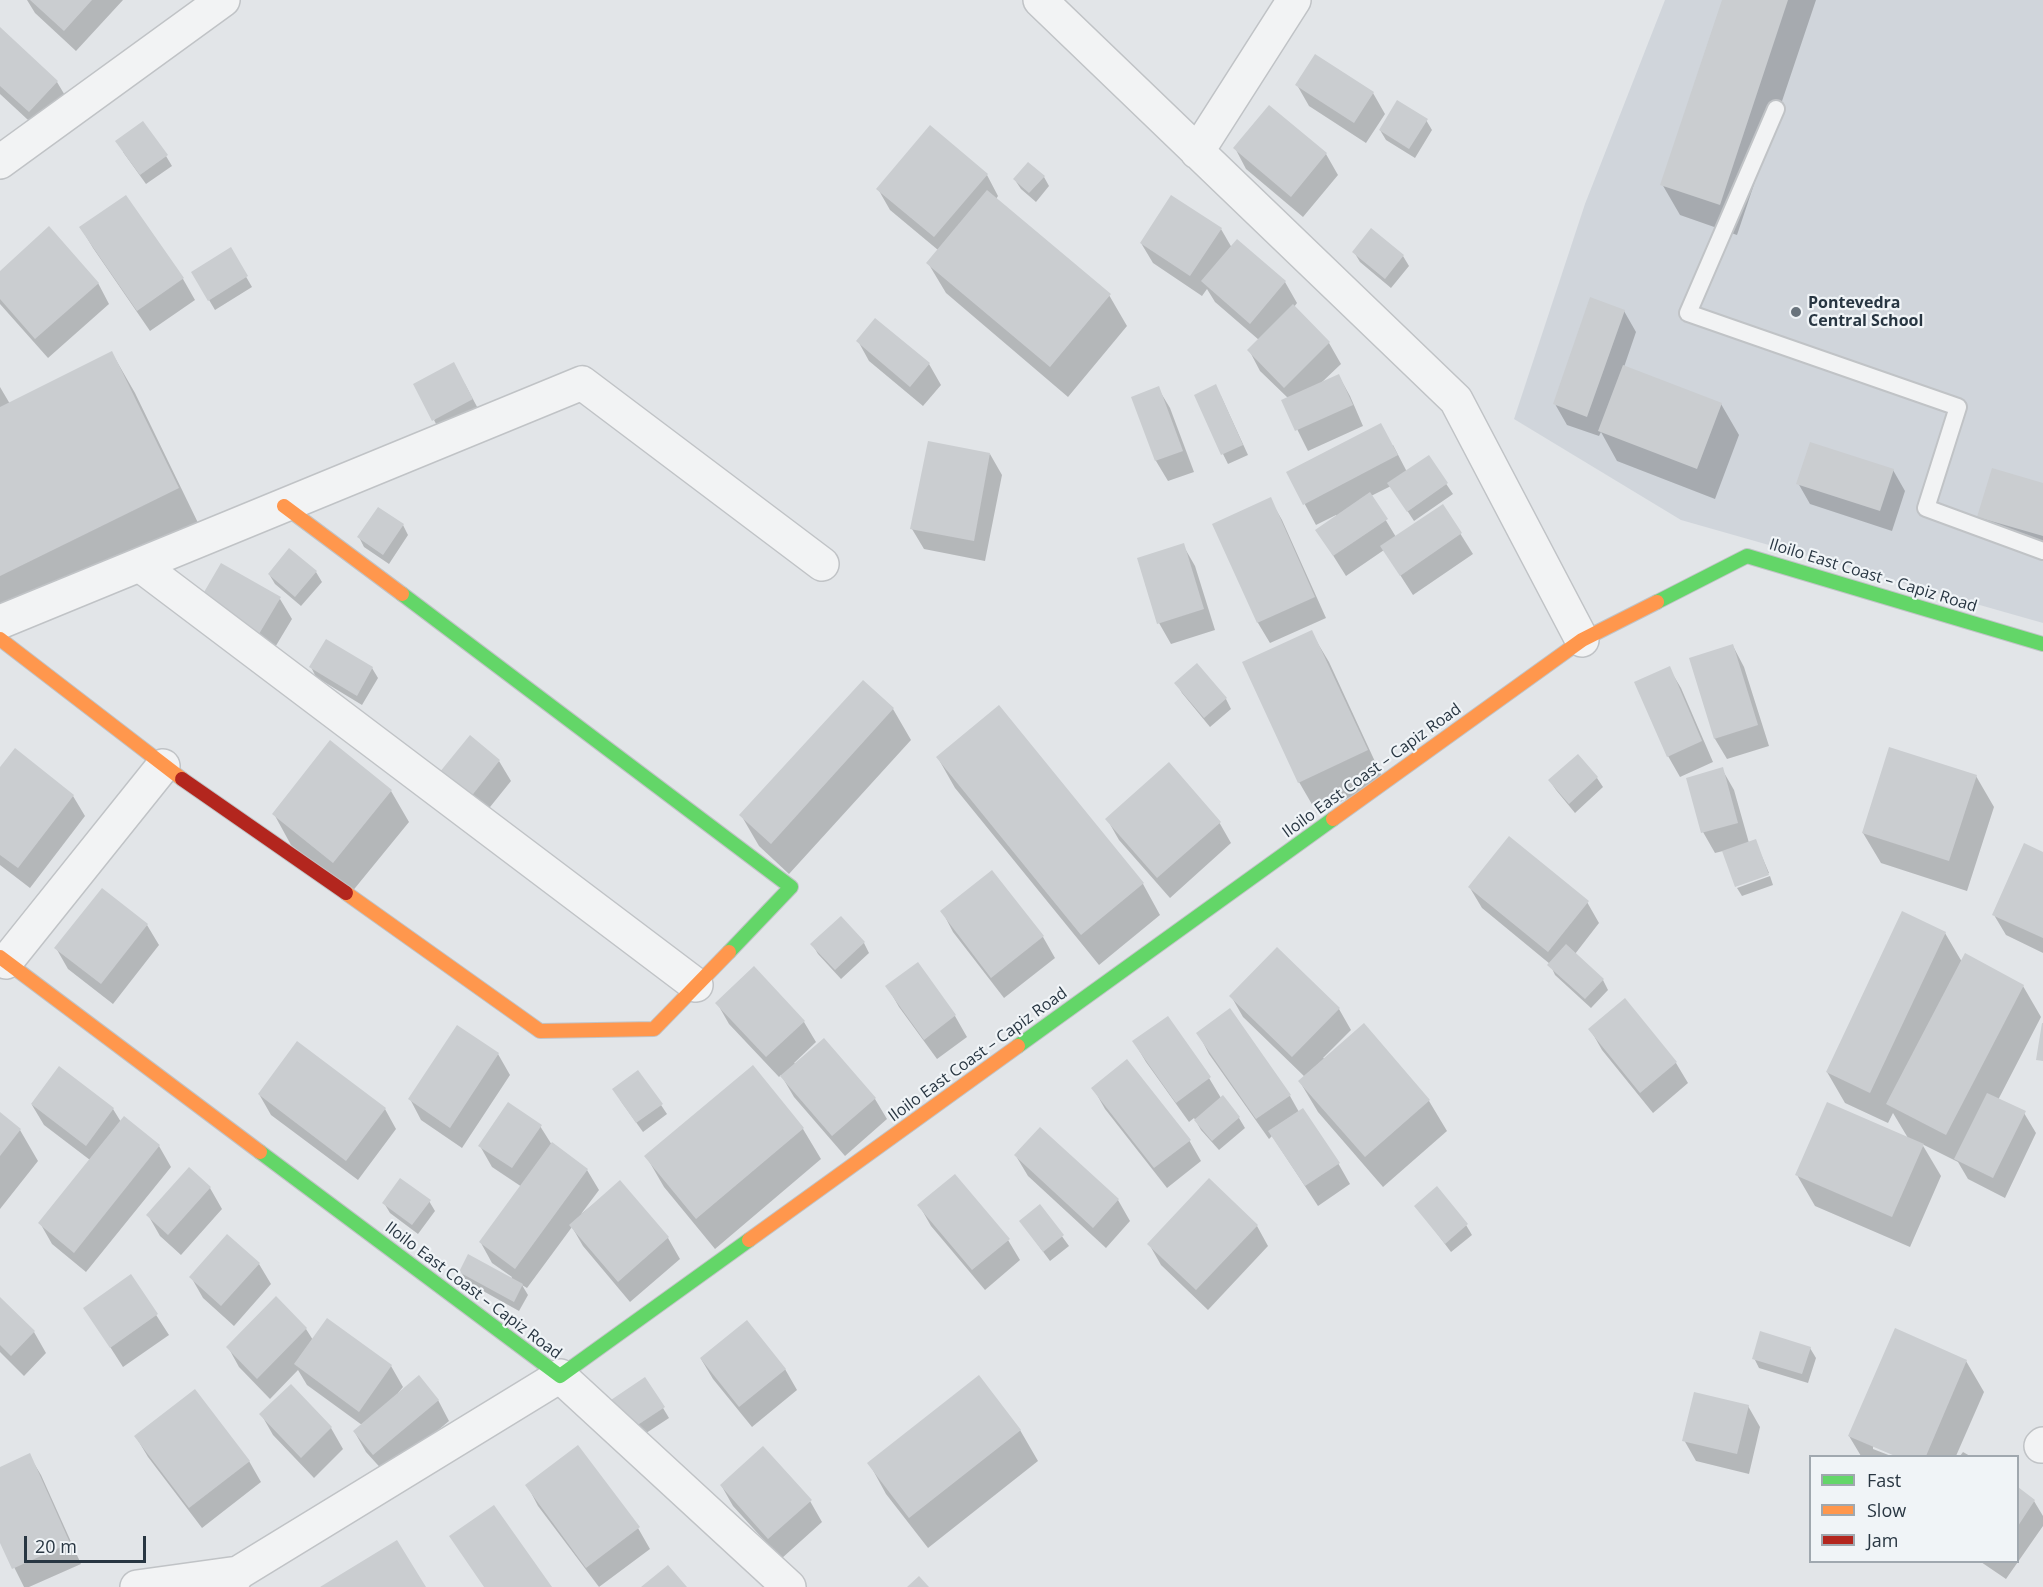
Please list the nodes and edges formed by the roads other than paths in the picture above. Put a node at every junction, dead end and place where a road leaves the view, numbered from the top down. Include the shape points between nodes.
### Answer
1 (1040, 0) edge
2 (1294, 0) edge
3 (214, 3) edge
4 (1776, 109) dead end
5 (1197, 152) junction
6 (0, 162) edge
7 (284, 506) junction
8 (2043, 551) edge
9 (822, 564) dead end
10 (140, 565) junction
11 (0, 622) edge
12 (0, 639) edge
13 (1582, 640) junction
14 (2043, 644) edge
15 (163, 766) junction
16 (3, 959) edge
17 (696, 985) junction
18 (560, 1376) junction
19 (234, 1580) edge
20 (137, 1587) edge
21 (789, 1587) edge

1 - 5 street
2 - 5 street
3 - 6 street
4 - 8 lane via 1688,312 1958,407 1926,508
5 - 13 street via 1456,400
7 - 9 street via 582,384
7 - 10 street
7 - 17 main road via 791,887
10 - 11 street
10 - 17 street
12 - 15 main road
13 - 14 main road, Iloilo East Coast – Capiz Road via 1747,556
13 - 18 main road, Iloilo East Coast – Capiz Road
15 - 16 street
15 - 17 main road via 540,1031 654,1029
16 - 18 main road, Iloilo East Coast – Capiz Road
18 - 19 street
18 - 21 street
19 - 20 street

